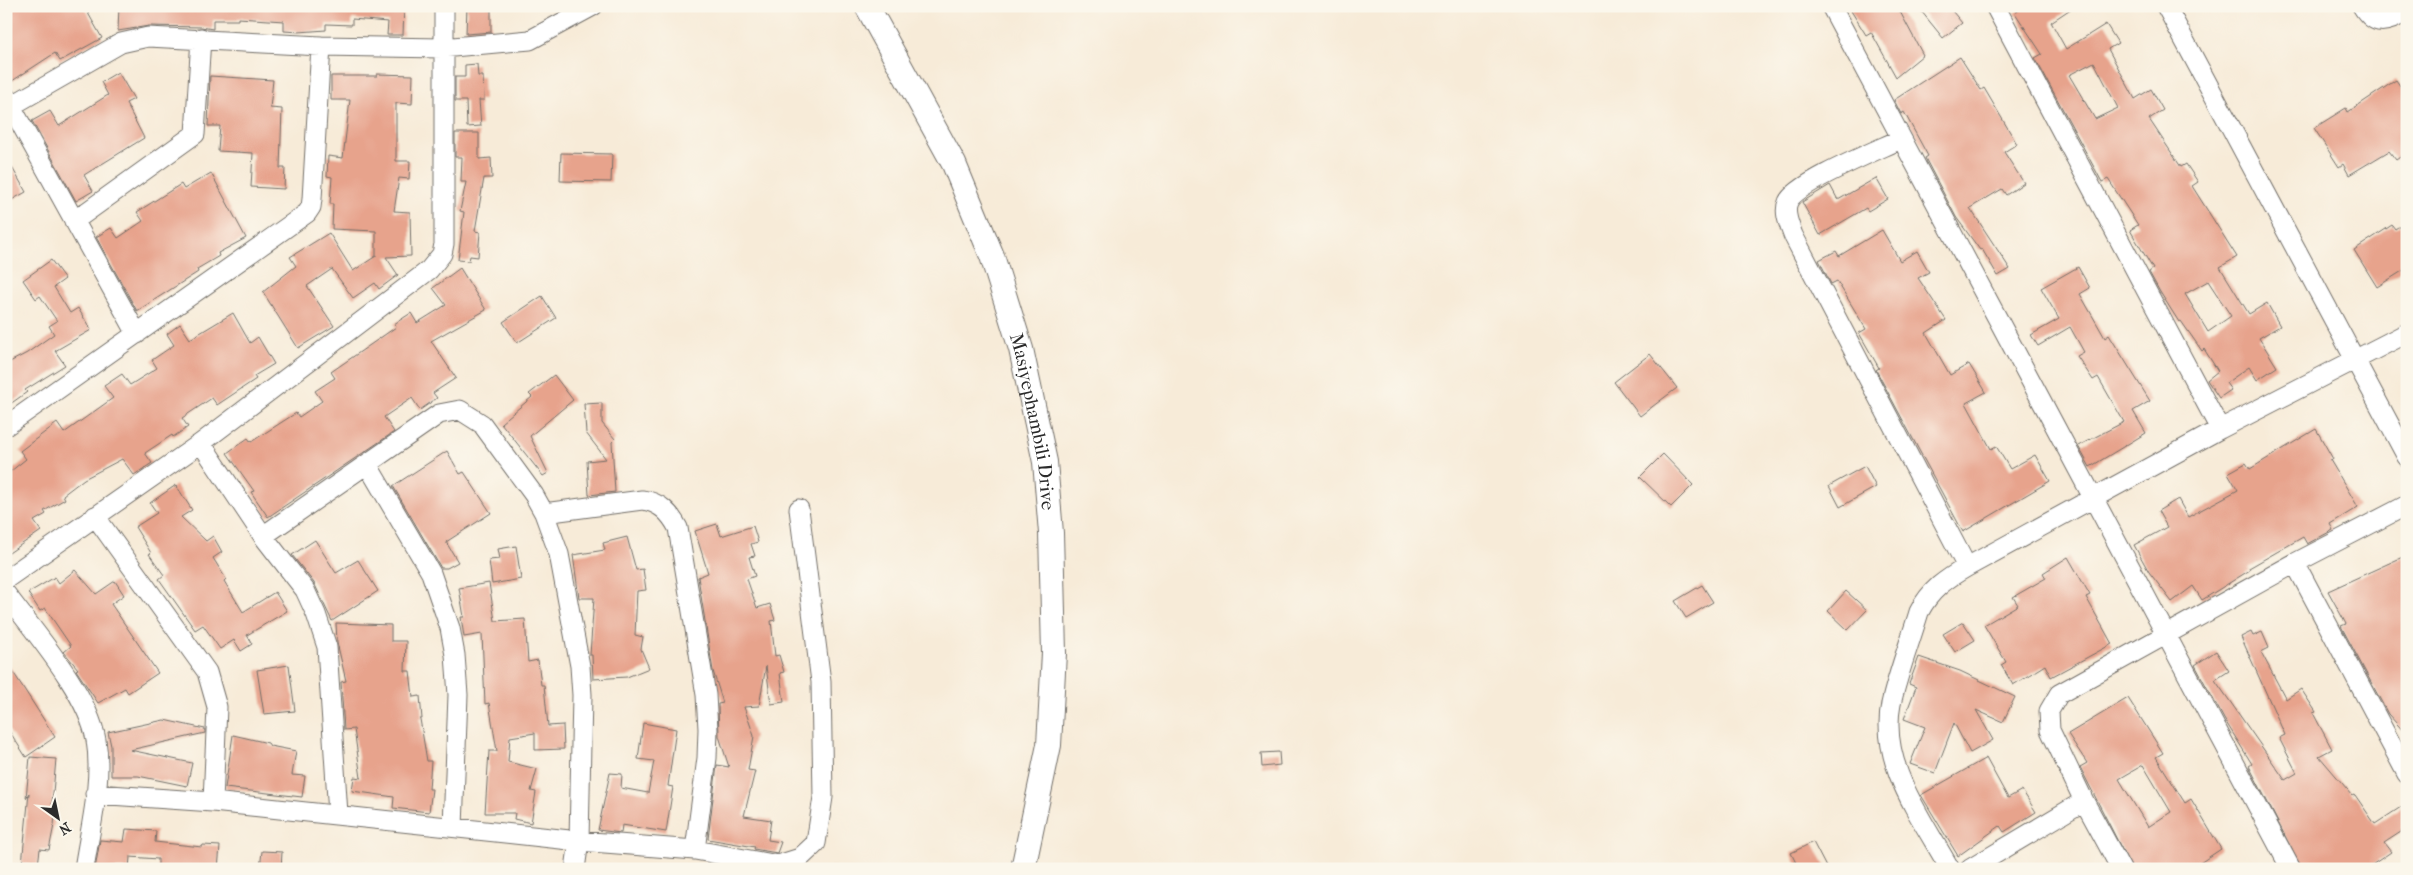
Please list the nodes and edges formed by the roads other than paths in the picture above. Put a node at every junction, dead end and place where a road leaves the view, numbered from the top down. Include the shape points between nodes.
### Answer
1 (444, 6) edge
2 (593, 6) edge
3 (867, 6) edge
4 (1831, 6) edge
5 (1995, 6) edge
6 (2166, 6) edge
7 (2362, 6) edge
8 (2407, 12) edge
9 (202, 38) junction
10 (321, 46) junction
11 (442, 48) junction
12 (9, 101) edge
13 (1901, 139) junction
14 (74, 221) junction
15 (138, 334) junction
16 (2407, 334) edge
17 (2355, 360) junction
18 (6, 426) edge
19 (2220, 429) junction
20 (201, 443) junction
21 (2407, 456) edge
22 (367, 464) junction
23 (2092, 498) junction
24 (2407, 505) edge
25 (799, 509) dead end
26 (544, 513) junction
27 (95, 516) junction
28 (263, 536) junction
29 (2295, 563) junction
30 (1967, 567) junction
31 (6, 578) edge
32 (6, 594) edge
33 (2166, 636) junction
34 (2407, 774) edge
35 (95, 794) junction
36 (2084, 801) junction
37 (213, 802) junction
38 (338, 814) junction
39 (453, 826) junction
40 (579, 841) junction
41 (695, 850) junction
42 (84, 869) edge
43 (575, 869) edge
44 (1024, 869) edge
45 (1950, 869) edge
46 (1970, 869) edge
47 (2121, 869) edge
48 (2291, 869) edge

1 - 11 street
2 - 11 street via 530,40
3 - 44 main road, Masiyephambili Drive via 954,164 992,256 1021,349 1045,462 1051,533 1054,653 1049,745
4 - 13 street
5 - 19 street
6 - 17 street
7 - 8 street via 2372,19 2379,22
9 - 10 street
9 - 12 street via 128,40
9 - 14 street via 195,134
10 - 11 street
10 - 15 street via 311,207
11 - 20 street via 442,254 429,270
12 - 14 street
13 - 23 street
13 - 30 street via 1801,187 1787,203 1786,212 1793,236
14 - 15 street
15 - 18 street
16 - 17 street
17 - 19 street
17 - 21 street
19 - 23 street
20 - 27 street
20 - 28 street
22 - 26 street via 439,414 460,410 482,424
22 - 28 street
22 - 39 street via 431,573 450,628 458,695
23 - 30 street
23 - 33 street
24 - 29 street
25 - 41 street via 821,682 823,797 819,836 811,850 800,858 778,865
26 - 40 street via 559,554 580,666
26 - 41 street via 653,501 670,515 678,528 706,695 708,729
27 - 31 street
27 - 37 street via 207,672 217,707
28 - 38 street via 305,590 325,639
29 - 33 street
29 - 34 street
30 - 45 street via 1946,579 1926,599 1919,612 1891,705 1890,740 1897,772
32 - 35 street via 85,706 96,740
33 - 36 street via 2074,684 2059,694 2049,711 2050,730
33 - 48 street
35 - 37 street
35 - 42 street
36 - 46 street
36 - 47 street
37 - 38 street
38 - 39 street
39 - 40 street
40 - 41 street
40 - 43 street

